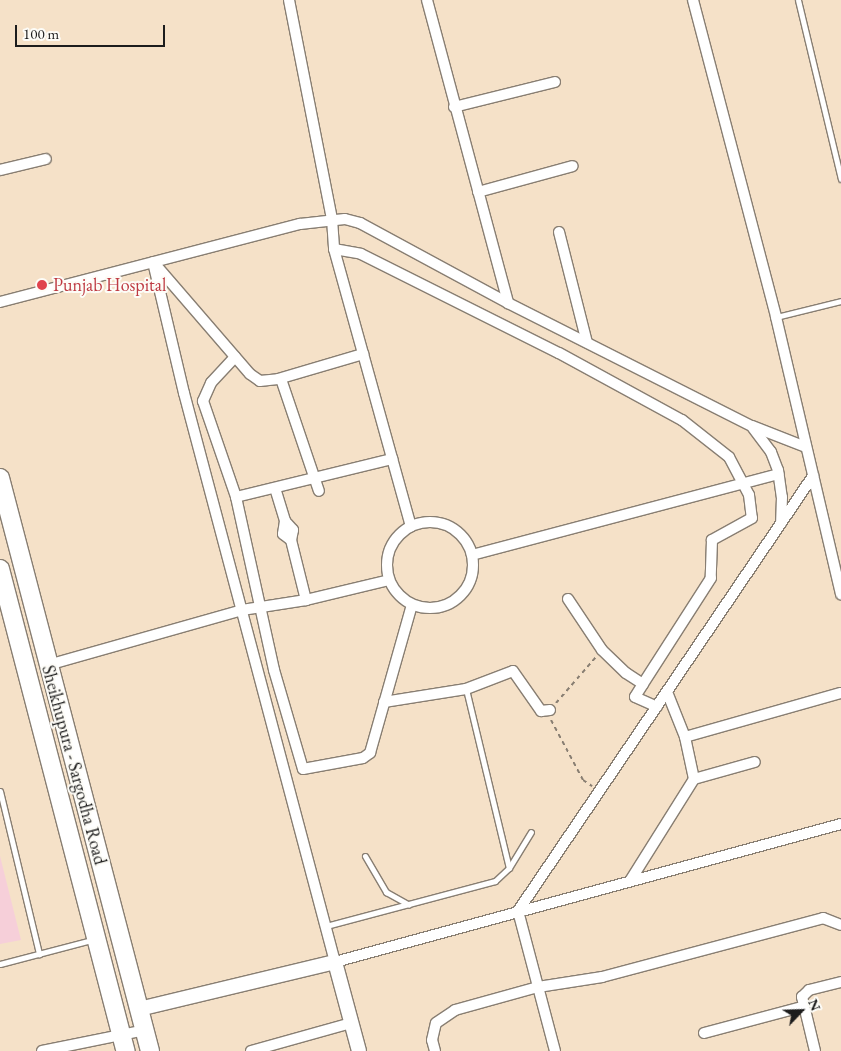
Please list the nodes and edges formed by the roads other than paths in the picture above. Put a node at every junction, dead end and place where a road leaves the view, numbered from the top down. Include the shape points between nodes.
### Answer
1 (289, 0) edge
2 (427, 0) edge
3 (693, 0) edge
4 (798, 0) edge
5 (555, 82) dead end
6 (454, 107) junction
7 (46, 159) dead end
8 (573, 166) dead end
9 (0, 170) edge
10 (841, 179) edge
11 (478, 192) junction
12 (332, 219) junction
13 (559, 232) dead end
14 (334, 248) junction
15 (153, 262) junction
16 (841, 301) edge
17 (0, 302) edge
18 (508, 303) junction
19 (776, 317) junction
20 (587, 343) junction
21 (363, 354) junction
22 (235, 357) junction
23 (281, 379) junction
24 (752, 426) junction
25 (806, 447) junction
26 (392, 459) junction
27 (778, 474) junction
28 (813, 476) junction
29 (0, 478) edge
30 (315, 478) junction
31 (744, 483) junction
32 (275, 488) junction
33 (319, 491) dead end
34 (236, 497) junction
35 (781, 524) junction
36 (411, 526) junction
37 (472, 555) junction
38 (0, 569) edge
39 (389, 580) junction
40 (841, 594) edge
41 (568, 599) dead end
42 (306, 600) junction
43 (412, 605) junction
44 (262, 608) junction
45 (242, 610) junction
46 (48, 665) junction
47 (643, 684) junction
48 (466, 689) junction
49 (668, 692) junction
50 (841, 693) edge
51 (384, 702) junction
52 (657, 707) junction
53 (550, 710) road end
54 (685, 737) junction
55 (67, 740) junction
56 (47, 745) junction
57 (755, 762) dead end
58 (694, 780) junction
59 (0, 791) edge
60 (841, 824) edge
61 (531, 832) dead end
62 (365, 856) dead end
63 (509, 868) junction
64 (630, 881) junction
65 (410, 906) junction
66 (518, 911) junction
67 (841, 925) edge
68 (326, 926) junction
69 (98, 938) junction
70 (39, 954) junction
71 (335, 962) junction
72 (0, 964) edge
73 (841, 982) edge
74 (538, 987) junction
75 (802, 1007) junction
76 (139, 1009) junction
77 (352, 1023) junction
78 (145, 1030) junction
79 (704, 1033) dead end
80 (124, 1043) edge
81 (812, 1050) edge
82 (42, 1051) edge
83 (150, 1051) edge
84 (251, 1051) edge
85 (359, 1051) edge
86 (435, 1051) edge
87 (555, 1051) edge

1 - 12 street
2 - 6 street
3 - 19 street
4 - 10 lane
5 - 6 street
6 - 11 street
7 - 9 street
8 - 11 street
11 - 18 street
12 - 14 street
12 - 15 street
12 - 18 street via 360,223
13 - 20 street
14 - 21 street
14 - 31 street via 361,254 682,420 729,456
15 - 17 street
15 - 22 street
15 - 45 street
16 - 19 lane
18 - 20 street
19 - 25 street
20 - 24 street
21 - 23 street
21 - 26 street
22 - 23 street via 260,381
22 - 34 street via 211,383 203,401
23 - 30 street
24 - 25 street
24 - 27 street via 771,452
25 - 28 street
26 - 30 street
26 - 36 street
27 - 31 street
27 - 35 street
28 - 35 street
28 - 40 street
29 - 46 highway, Sheikhupura - Sargodha Road
30 - 32 street
30 - 33 street
31 - 37 street
31 - 47 street via 752,518 712,540 711,578
32 - 34 street
32 - 42 street via 285,522 293,530 291,540
34 - 44 street
35 - 49 street
36 - 37 street via 427,522 446,525 463,537
36 - 39 street via 400,534 389,550
37 - 43 street via 472,575 456,600 437,608
38 - 56 highway, Sheikhupura - Sargodha Road
39 - 42 street
39 - 43 street via 400,597
41 - 47 street via 602,650
42 - 44 street
43 - 51 street
44 - 45 street
44 - 51 street via 274,670 303,769 368,756
45 - 46 street
45 - 68 street
46 - 55 highway, Sheikhupura - Sargodha Road
47 - 52 street via 635,697
48 - 51 street
48 - 53 street via 513,671 541,711
48 - 63 lane
49 - 52 street
49 - 54 street
50 - 54 street
52 - 66 street
54 - 58 street
55 - 56 highway
55 - 76 highway, Sheikhupura - Sargodha Road
56 - 69 highway, Sheikhupura - Sargodha Road
57 - 58 street
58 - 64 street
59 - 70 lane
60 - 64 street
61 - 63 lane
62 - 65 lane via 386,892
63 - 65 lane via 495,881
64 - 66 street
65 - 68 lane
66 - 71 street
66 - 74 street
67 - 74 street via 823,918 602,977
68 - 71 street
69 - 70 lane
69 - 80 highway, Sheikhupura - Sargodha Road
70 - 72 lane
71 - 76 street
71 - 77 street
73 - 75 street via 805,993
74 - 86 street via 447,1014 433,1030
74 - 87 street
75 - 79 street
75 - 81 street
76 - 78 highway, Sheikhupura - Sargodha Road
77 - 84 street
77 - 85 street
78 - 80 street
78 - 83 highway, Sheikhupura - Sargodha Road
80 - 82 street

